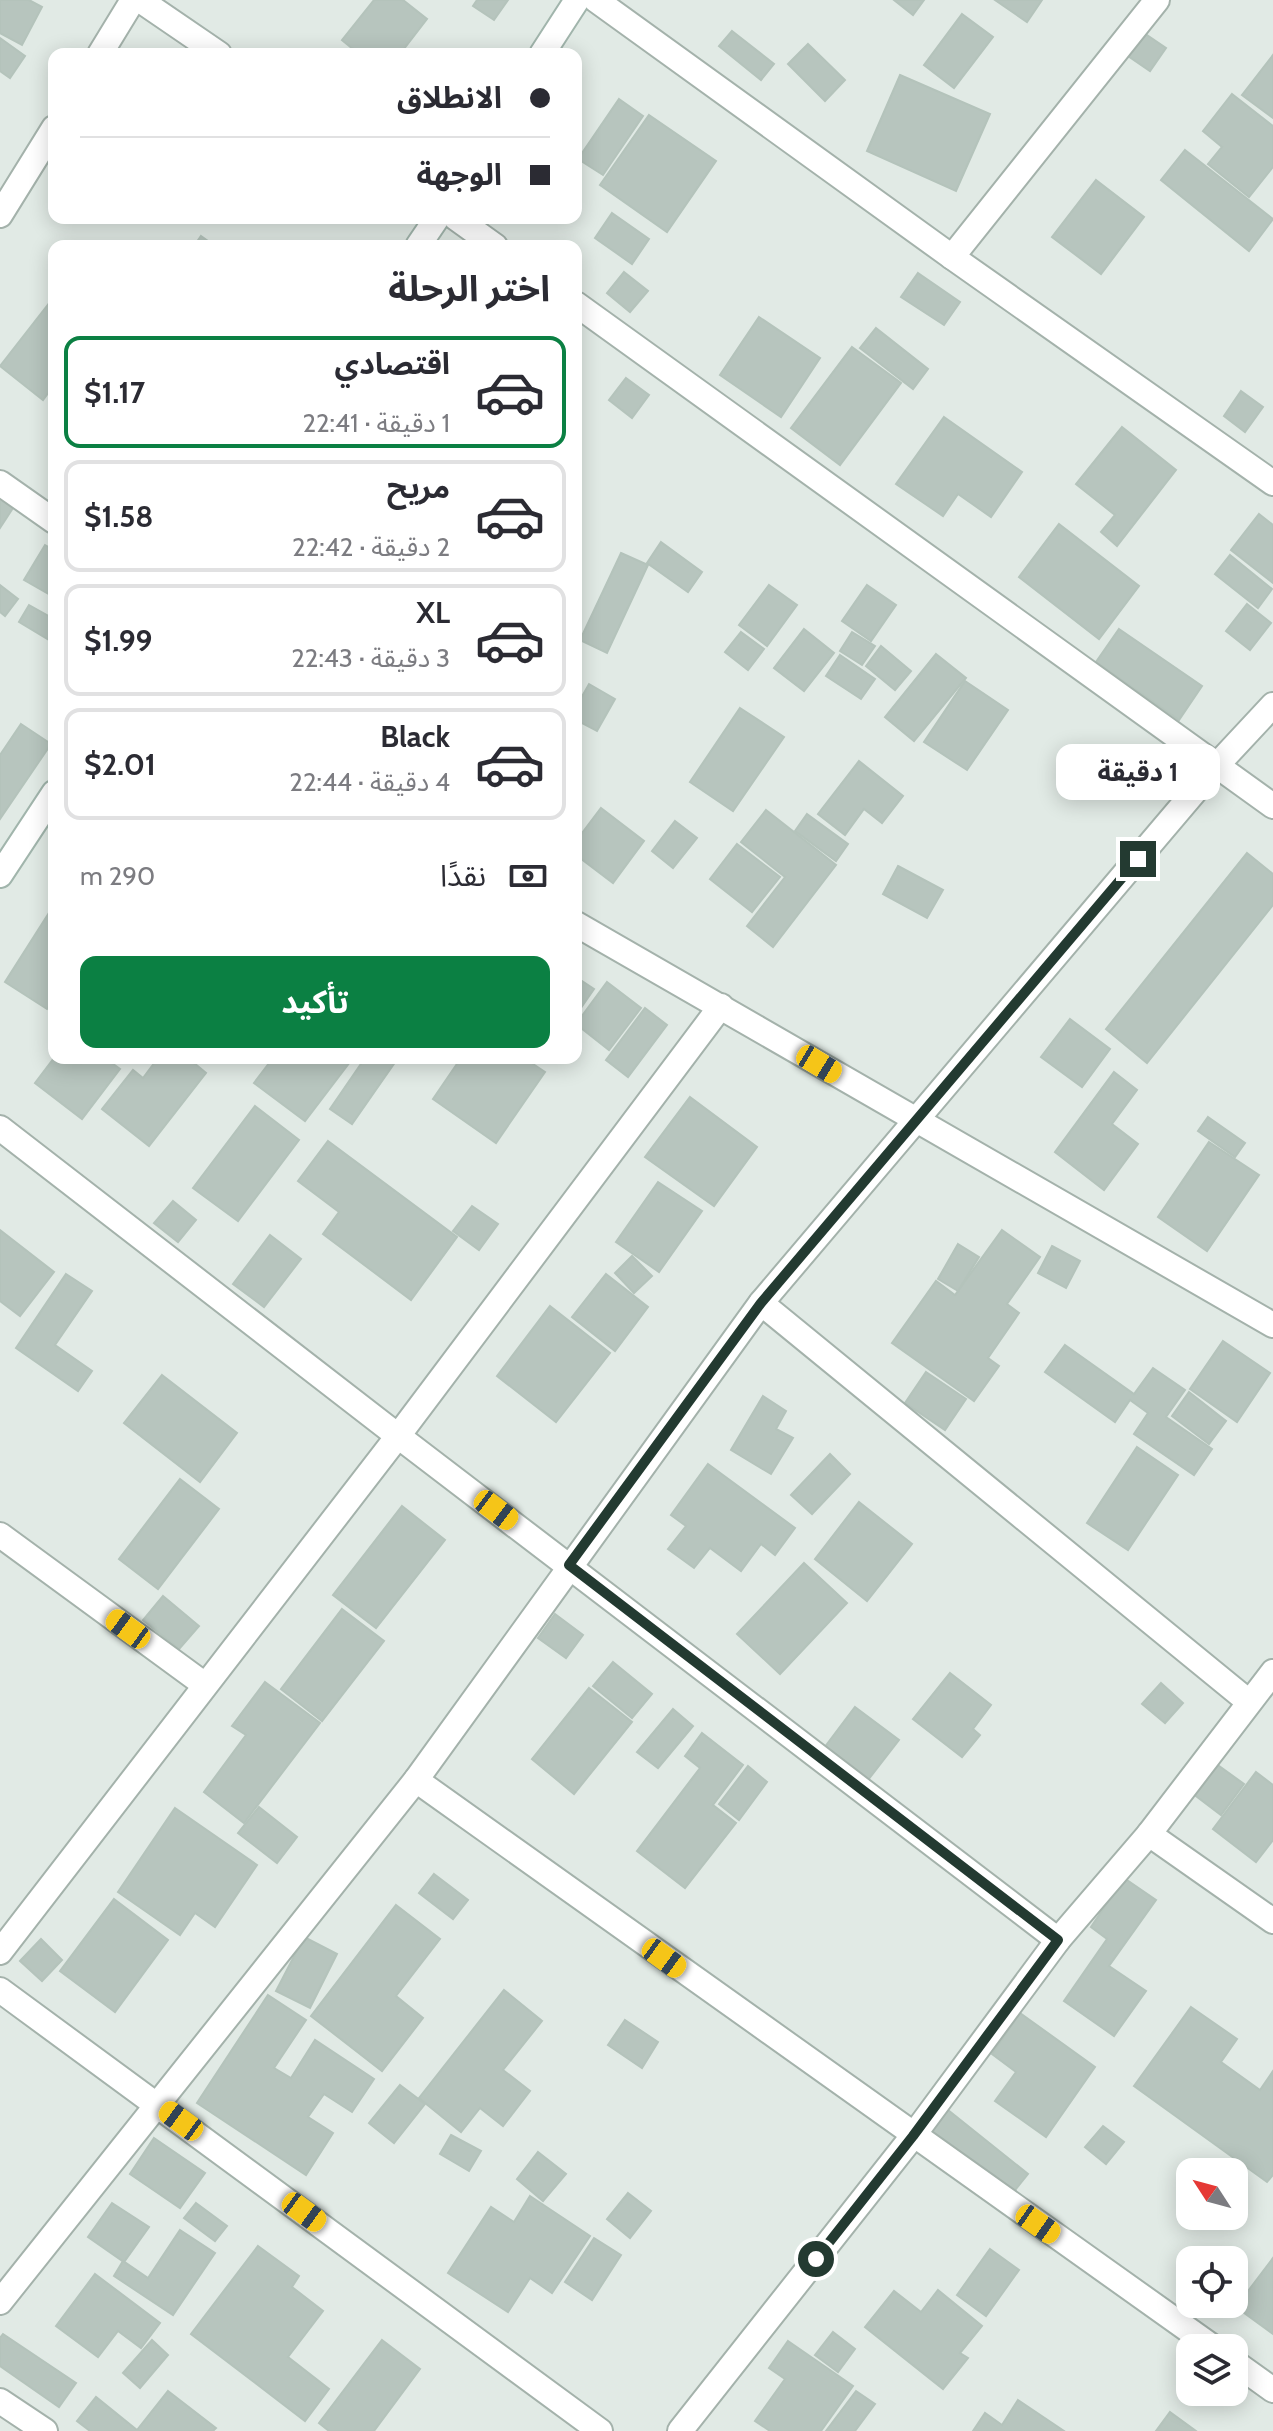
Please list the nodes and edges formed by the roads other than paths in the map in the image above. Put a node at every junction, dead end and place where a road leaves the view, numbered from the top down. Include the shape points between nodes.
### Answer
1 (133, 0) edge
2 (140, 0) edge
3 (577, 0) edge
4 (596, 0) edge
5 (1157, 0) edge
6 (104, 48) edge
7 (210, 48) edge
8 (546, 48) edge
9 (48, 138) edge
10 (0, 215) edge
11 (464, 224) edge
12 (487, 240) edge
13 (952, 257) junction
14 (582, 308) edge
15 (0, 483) edge
16 (1273, 483) edge
17 (48, 517) edge
18 (1273, 705) edge
19 (1218, 764) junction
20 (48, 802) edge
21 (1273, 806) edge
22 (0, 875) edge
23 (582, 927) edge
24 (721, 1006) junction
25 (917, 1122) junction
26 (0, 1128) edge
27 (761, 1303) junction
28 (1273, 1325) edge
29 (398, 1436) junction
30 (0, 1535) edge
31 (569, 1565) junction
32 (1273, 1672) edge
33 (205, 1685) junction
34 (1249, 1702) junction
35 (416, 1780) junction
36 (1149, 1834) junction
37 (1273, 1921) edge
38 (1058, 1940) junction
39 (0, 1952) edge
40 (0, 1990) edge
41 (156, 2103) junction
42 (913, 2136) junction
43 (0, 2302) edge
44 (1194, 2334) edge
45 (1248, 2372) edge
46 (1273, 2390) edge
47 (0, 2401) edge
48 (45, 2431) edge
49 (600, 2431) edge
50 (680, 2431) edge

1 - 6 street
2 - 7 street
3 - 8 street
4 - 13 street
5 - 13 street
9 - 10 street
11 - 12 street
13 - 16 street
14 - 19 street
15 - 17 street
18 - 19 street
19 - 21 street
19 - 25 street
20 - 22 street
23 - 24 street
24 - 25 street
24 - 29 street
25 - 27 street
25 - 28 street
26 - 29 street
27 - 31 street
27 - 34 street
29 - 31 street
29 - 33 street
30 - 33 street
31 - 35 street
31 - 38 street
32 - 34 street
33 - 39 street
34 - 36 street
35 - 41 street
35 - 42 street
36 - 37 street
36 - 38 street
38 - 42 street
40 - 41 street
41 - 43 street
41 - 49 street
42 - 44 street
42 - 50 street
45 - 46 street
47 - 48 street

